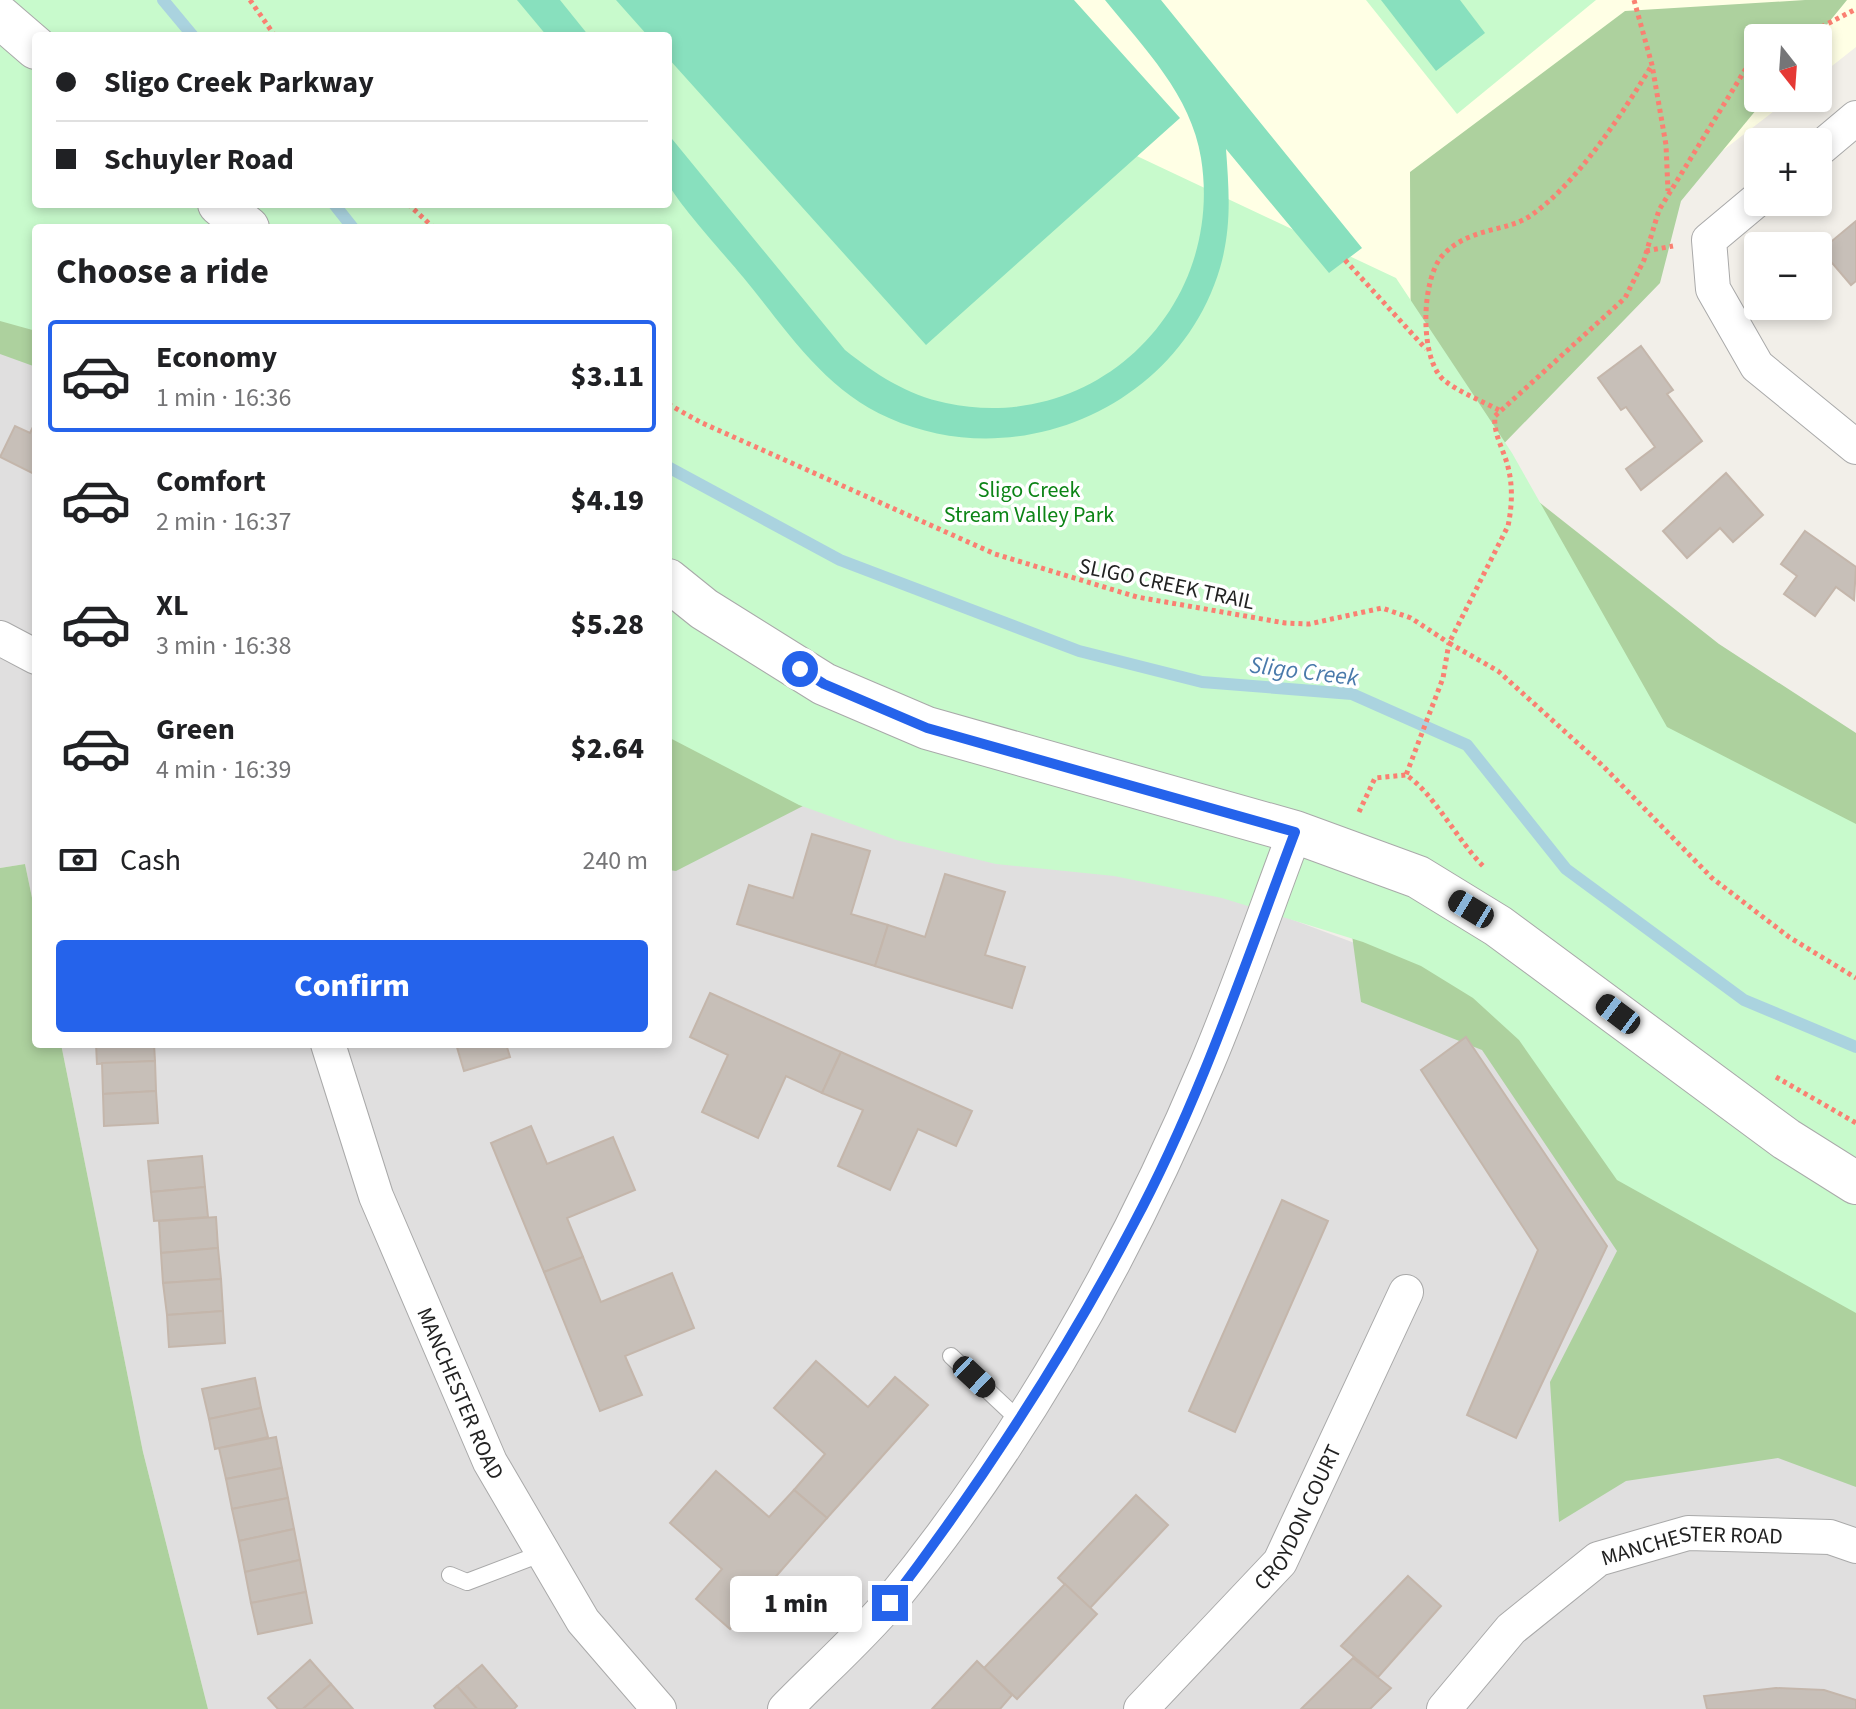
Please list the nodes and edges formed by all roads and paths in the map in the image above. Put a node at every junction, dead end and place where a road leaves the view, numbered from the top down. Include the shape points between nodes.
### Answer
1 (250, 0) edge
2 (1634, 0) edge
3 (1856, 9) edge
4 (0, 17) edge
5 (1827, 24) edge
6 (272, 32) edge
7 (32, 45) edge
8 (1652, 65) junction
9 (1744, 73) edge
10 (1856, 118) edge
11 (1832, 138) edge
12 (1668, 193) junction
13 (224, 208) edge
14 (412, 208) edge
15 (1744, 211) edge
16 (243, 224) edge
17 (430, 224) edge
18 (1345, 260) dead end
19 (1427, 350) junction
20 (672, 406) edge
21 (1499, 410) junction
22 (1856, 447) edge
23 (672, 583) edge
24 (0, 638) edge
25 (1449, 643) junction
26 (32, 655) edge
27 (1354, 824) dead end
28 (1295, 832) junction
29 (1856, 978) edge
30 (329, 1048) edge
31 (1856, 1183) edge
32 (1406, 1292) dead end
33 (951, 1356) dead end
34 (1019, 1420) junction
35 (1856, 1546) edge
36 (543, 1553) junction
37 (450, 1575) dead end
38 (659, 1709) edge
39 (785, 1709) edge
40 (1141, 1709) edge
41 (1444, 1709) edge

1 - 6 path
2 - 8 path
3 - 5 path
4 - 7 street
8 - 12 path
8 - 19 path via 1618,121 1554,195 1528,218 1480,230 1441,256 1426,301
9 - 12 path
10 - 11 street
12 - 21 path via 1625,298
13 - 16 street
14 - 17 path
15 - 22 street via 1709,240 1713,289 1757,366
18 - 19 path
19 - 21 path via 1443,380
20 - 25 path, SLIGO CREEK TRAIL via 927,525 1068,578 1137,597 1285,623 1309,624 1382,608 1411,618
21 - 25 path via 1494,422 1509,469 1508,526
23 - 28 street via 824,684 927,728
24 - 26 street
25 - 27 path via 1443,678 1406,775 1375,778
25 - 29 path, SLIGO CREEK TRAIL via 1498,671 1603,766 1712,878 1789,937
28 - 31 street via 1418,877 1498,926 1786,1139
28 - 34 street via 1207,1064 1134,1223
30 - 36 street, MANCHESTER ROAD via 376,1196 490,1462
32 - 40 street, CROYDON COURT via 1280,1562
33 - 34 lane
34 - 39 street via 979,1484 890,1603
35 - 41 street, MANCHESTER ROAD via 1830,1537 1688,1533 1598,1559 1511,1629
36 - 37 lane via 467,1582
36 - 38 street, MANCHESTER ROAD via 583,1621

